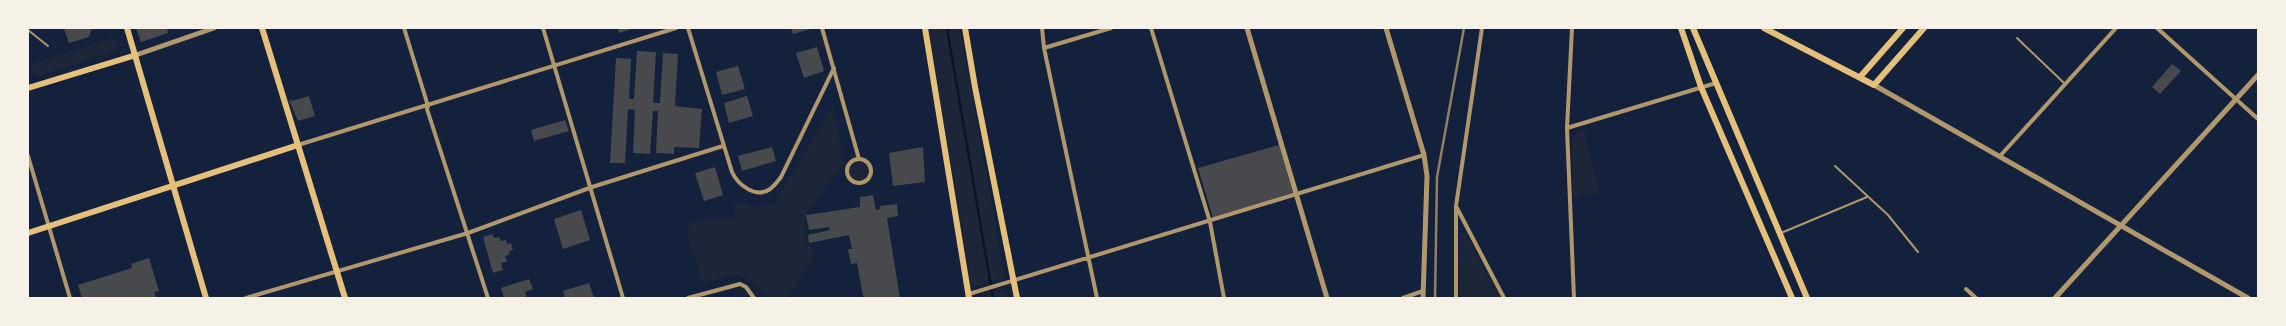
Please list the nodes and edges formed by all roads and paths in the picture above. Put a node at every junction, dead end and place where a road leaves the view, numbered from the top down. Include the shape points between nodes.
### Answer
1 (127, 28) edge
2 (214, 28) edge
3 (262, 28) edge
4 (404, 28) edge
5 (543, 28) edge
6 (676, 28) edge
7 (688, 28) edge
8 (822, 28) edge
9 (925, 28) edge
10 (965, 28) edge
11 (1042, 28) edge
12 (1111, 28) edge
13 (1151, 28) edge
14 (1247, 28) edge
15 (1386, 28) edge
16 (1482, 28) edge
17 (1572, 28) edge
18 (1681, 28) edge
19 (1693, 28) edge
20 (1764, 28) edge
21 (1903, 28) edge
22 (1924, 28) edge
23 (2116, 28) edge
24 (2157, 28) edge
25 (28, 30) edge
26 (2017, 38) dead end
27 (48, 46) dead end
28 (1044, 48) junction
29 (136, 55) junction
30 (554, 66) junction
31 (834, 68) junction
32 (2258, 75) edge
33 (1860, 77) junction
34 (1716, 83) junction
35 (2064, 83) junction
36 (1874, 85) junction
37 (1701, 87) junction
38 (28, 88) edge
39 (2236, 100) junction
40 (428, 106) junction
41 (2258, 119) edge
42 (1567, 128) junction
43 (298, 145) junction
44 (723, 146) junction
45 (1424, 155) junction
46 (28, 156) edge
47 (2000, 156) junction
48 (858, 159) junction
49 (1835, 166) dead end
50 (174, 187) junction
51 (592, 187) junction
52 (1296, 194) junction
53 (1867, 197) junction
54 (1456, 206) junction
55 (1210, 222) junction
56 (50, 226) junction
57 (2122, 226) junction
58 (28, 233) edge
59 (468, 233) junction
60 (1780, 234) junction
61 (1918, 252) dead end
62 (1089, 257) junction
63 (337, 272) junction
64 (1014, 281) junction
65 (1966, 289) dead end
66 (1423, 291) junction
67 (969, 296) edge
68 (70, 298) edge
69 (206, 298) edge
70 (246, 298) edge
71 (345, 298) edge
72 (488, 298) edge
73 (623, 298) edge
74 (688, 298) edge
75 (754, 298) edge
76 (1017, 298) edge
77 (1096, 298) edge
78 (1224, 298) edge
79 (1328, 298) edge
80 (1403, 298) edge
81 (1423, 298) edge
82 (1456, 298) edge
83 (1504, 298) edge
84 (1574, 298) edge
85 (1792, 298) edge
86 (1807, 298) edge
87 (1976, 298) edge
88 (2055, 298) edge
89 (2248, 298) edge

1 - 29 main road
2 - 29 street
3 - 43 main road
4 - 40 street
5 - 30 street
6 - 30 street
7 - 44 street
8 - 31 street
9 - 67 main road
10 - 64 main road
11 - 28 street
12 - 28 street
13 - 55 street
14 - 52 street
15 - 45 street
16 - 54 street
17 - 42 street
18 - 37 main road
19 - 34 main road
20 - 33 main road
21 - 33 main road
22 - 36 main road
23 - 35 street
24 - 39 street
25 - 27 lane
26 - 35 lane
28 - 62 street
29 - 38 main road
29 - 50 main road
30 - 40 street
30 - 51 street
31 - 44 street via 781,177 771,188 765,191 750,190 736,182
31 - 48 street
32 - 39 street
33 - 36 main road
34 - 37 street
34 - 60 main road
35 - 47 street
36 - 47 street
37 - 42 street
37 - 85 main road
39 - 41 street
39 - 57 street
40 - 43 street
40 - 59 street
42 - 84 street
43 - 50 main road
43 - 63 main road
44 - 51 street
45 - 52 street
45 - 66 street via 1427,176
46 - 56 street
47 - 57 street
48 - 48 street via 852,162 847,172 850,180 862,184 868,180 871,168 866,161
49 - 53 lane
50 - 56 main road
50 - 69 main road
51 - 59 street
51 - 73 street
52 - 55 street
52 - 79 street
53 - 60 lane
53 - 61 lane via 1888,215
54 - 82 street
54 - 83 street
55 - 62 street
55 - 78 street
56 - 58 main road
56 - 68 street
57 - 88 street
57 - 89 street
59 - 63 street
59 - 72 street
60 - 86 main road
62 - 64 street
62 - 77 street
63 - 70 street
63 - 71 main road
64 - 67 street
64 - 76 main road
65 - 87 street
66 - 80 street
66 - 81 street
74 - 75 street via 740,284 746,287

